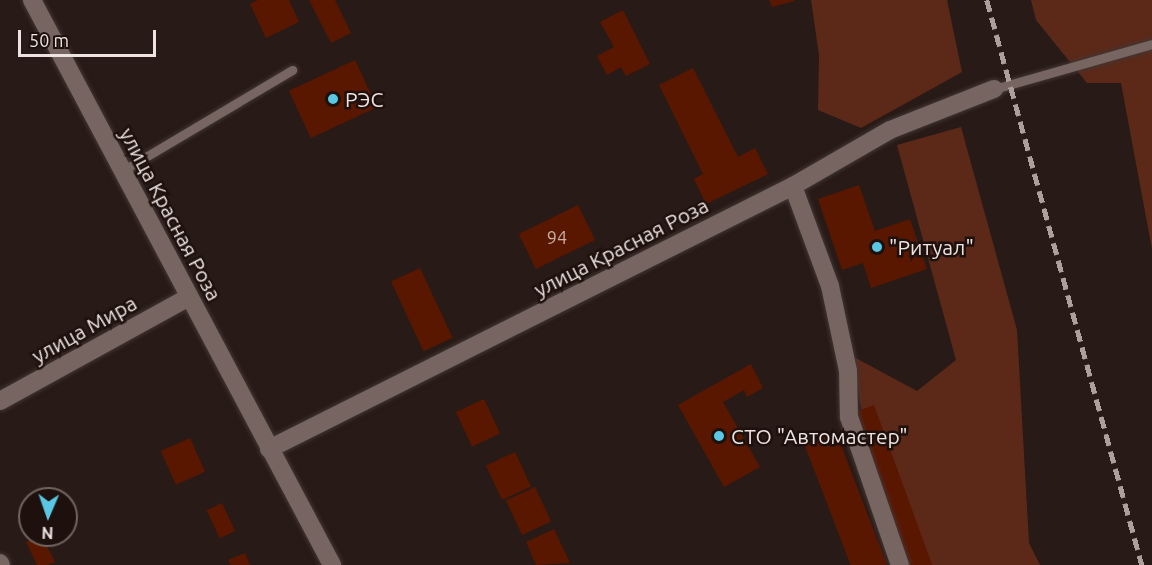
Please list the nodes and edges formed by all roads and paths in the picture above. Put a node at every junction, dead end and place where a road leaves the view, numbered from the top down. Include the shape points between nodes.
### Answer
1 (32, 0) edge
2 (1152, 44) edge
3 (291, 70) dead end
4 (994, 89) joint
5 (123, 171) junction
6 (793, 186) junction
7 (189, 297) junction
8 (0, 401) edge
9 (269, 449) junction
10 (332, 565) edge
11 (900, 565) edge

1 - 5 street, улица Красная Роза
2 - 4 lane
3 - 5 lane
4 - 6 street, улица Красная Роза via 890,130
5 - 7 street, улица Красная Роза
6 - 9 street, улица Красная Роза
6 - 11 street via 830,286 848,371 849,417
7 - 8 street, улица Мира
7 - 9 street, улица Красная Роза
9 - 10 street, улица Красная Роза

